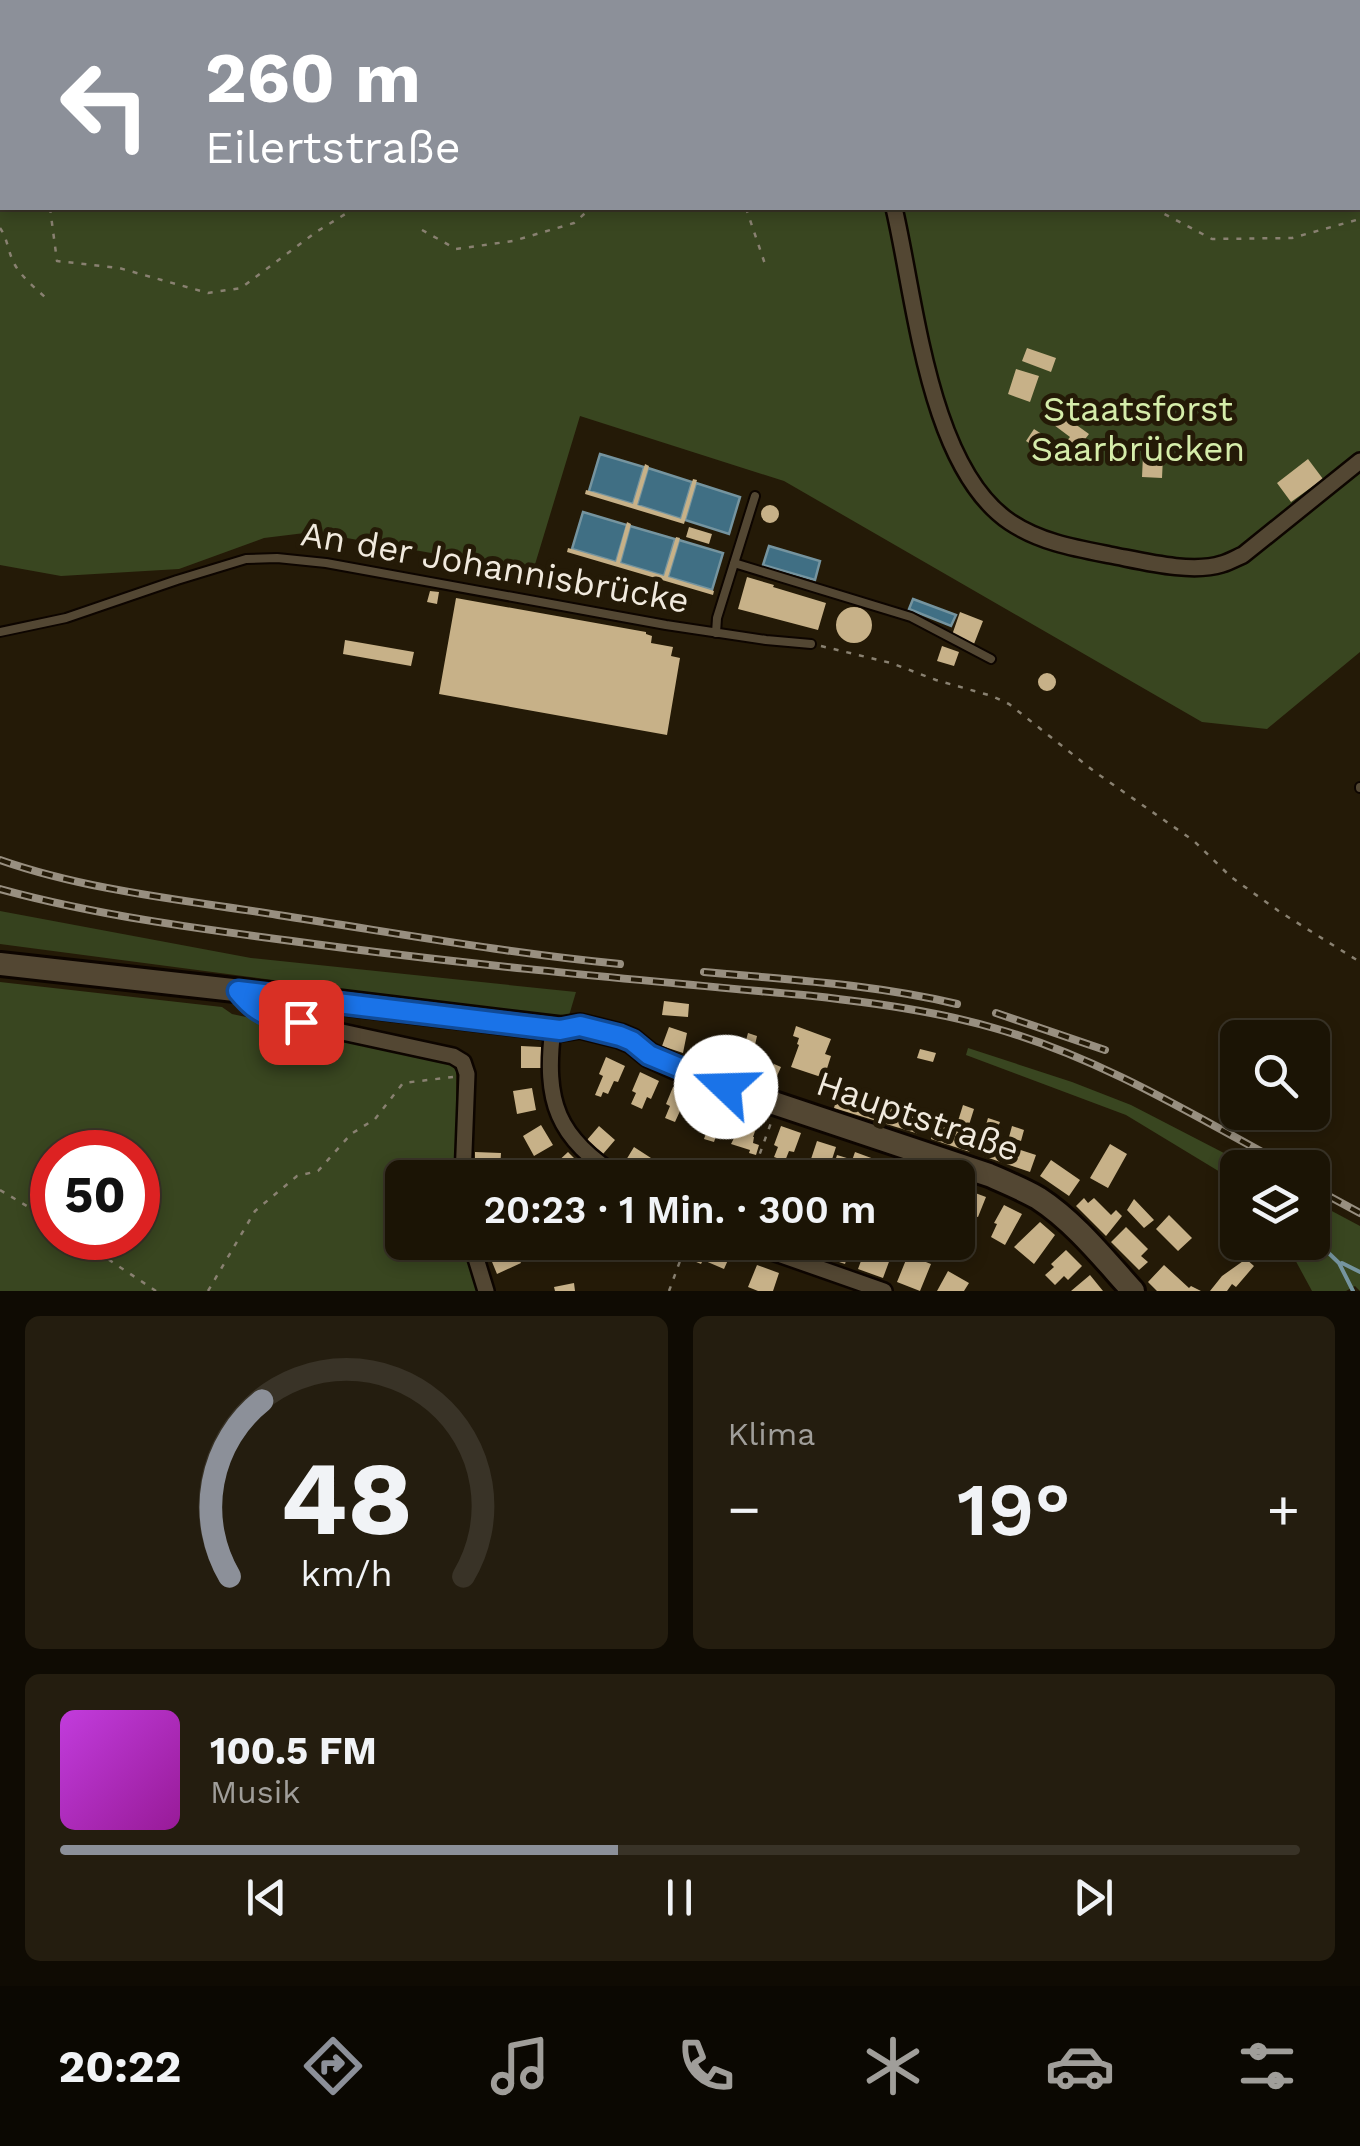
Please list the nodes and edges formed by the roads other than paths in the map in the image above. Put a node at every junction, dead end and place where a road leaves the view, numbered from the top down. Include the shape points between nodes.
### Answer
1 (894, 210) edge
2 (1360, 461) edge
3 (755, 496) dead end
4 (734, 563) junction
5 (911, 617) junction
6 (949, 631) dead end
7 (0, 632) edge
8 (716, 633) junction
9 (811, 644) road end
10 (992, 658) dead end
11 (0, 964) edge
12 (238, 991) junction
13 (557, 1029) junction
14 (464, 1160) edge
15 (597, 1160) edge
16 (477, 1260) edge
17 (795, 1260) edge
18 (486, 1291) edge
19 (884, 1291) edge
20 (1133, 1291) edge

1 - 2 street via 918,337 946,430 981,495 1037,538 1168,565 1222,564
3 - 4 lane
4 - 5 lane
4 - 8 lane
5 - 6 lane
5 - 10 lane
7 - 8 lane, An der Johannisbrücke via 66,618 246,559 277,558
8 - 9 lane, An der Johannisbrücke
11 - 12 main road, Hauptstraße
12 - 13 main road, Hauptstraße
12 - 14 street via 268,1016 462,1062
13 - 15 street via 552,1101 570,1135
13 - 20 main road, Hauptstraße via 649,1055 1025,1191 1080,1234
16 - 18 street
17 - 19 street

